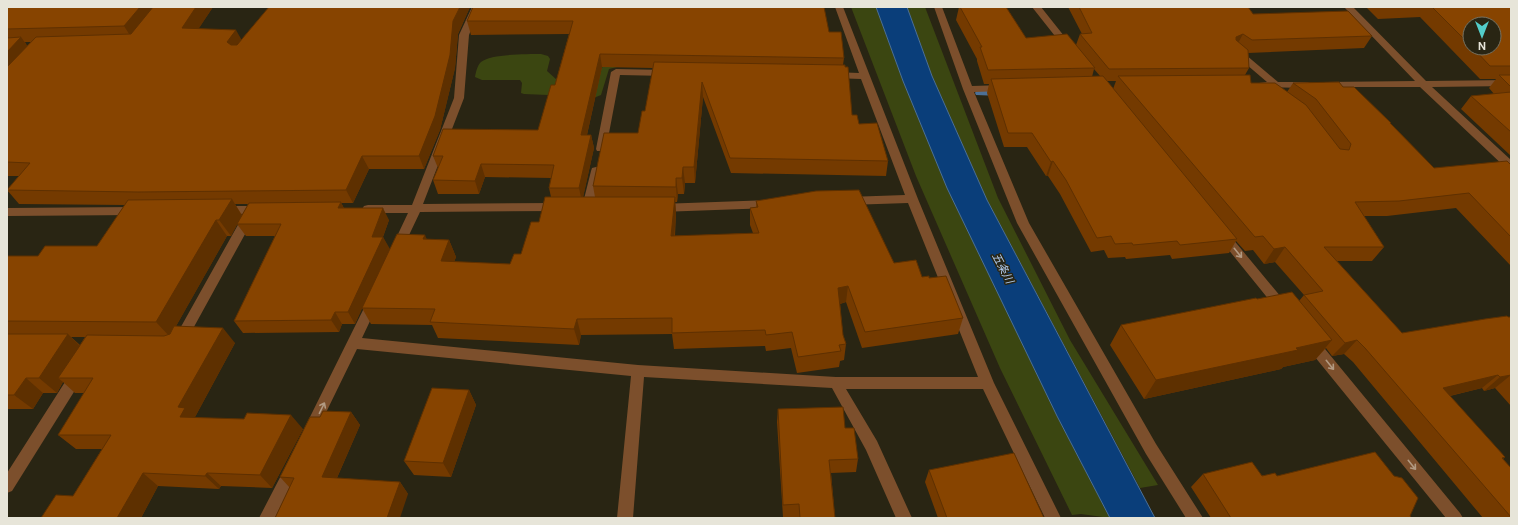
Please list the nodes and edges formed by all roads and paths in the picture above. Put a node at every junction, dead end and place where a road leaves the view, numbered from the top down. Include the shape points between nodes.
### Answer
1 (476, 7) edge
2 (839, 7) edge
3 (938, 7) edge
4 (1036, 7) edge
5 (1348, 7) edge
6 (1236, 51) edge
7 (1075, 56) edge
8 (679, 73) edge
9 (818, 75) edge
10 (865, 76) junction
11 (1511, 83) edge
12 (1423, 84) junction
13 (1276, 85) junction
14 (1014, 88) edge
15 (968, 89) junction
16 (1271, 94) edge
17 (1511, 166) edge
18 (912, 198) junction
19 (835, 202) edge
20 (780, 204) edge
21 (416, 208) junction
22 (649, 208) edge
23 (354, 209) edge
24 (150, 210) edge
25 (214, 210) edge
26 (253, 210) junction
27 (276, 210) edge
28 (7, 212) edge
29 (1217, 228) edge
30 (393, 258) edge
31 (377, 293) edge
32 (1291, 318) edge
33 (1301, 330) edge
34 (354, 343) junction
35 (170, 344) edge
36 (84, 363) edge
37 (638, 371) junction
38 (836, 383) junction
39 (987, 383) junction
40 (306, 441) edge
41 (299, 455) edge
42 (7, 486) edge
43 (268, 518) edge
44 (625, 518) edge
45 (904, 518) edge
46 (1053, 518) edge
47 (1195, 518) edge
48 (1456, 518) edge

1 - 21 street via 464,35 459,98
2 - 10 street
3 - 15 street
4 - 7 street
5 - 12 street
6 - 13 street
8 - 21 street via 616,72 592,207
9 - 10 street
10 - 18 street
11 - 12 street
12 - 13 street
12 - 17 street
13 - 16 street via 1255,85
14 - 15 street
15 - 47 street via 1023,223 1150,449
18 - 19 street
18 - 39 street
20 - 22 street
21 - 23 street
21 - 30 street
24 - 28 street
25 - 26 street
26 - 27 street
26 - 35 street via 177,344
29 -> 32 street
31 - 34 street
33 -> 48 street
34 - 37 street
40 -> 34 street
36 - 42 street
37 - 38 street
37 - 44 street
38 - 39 street
38 - 45 street via 872,446
39 - 46 street
41 - 43 street

